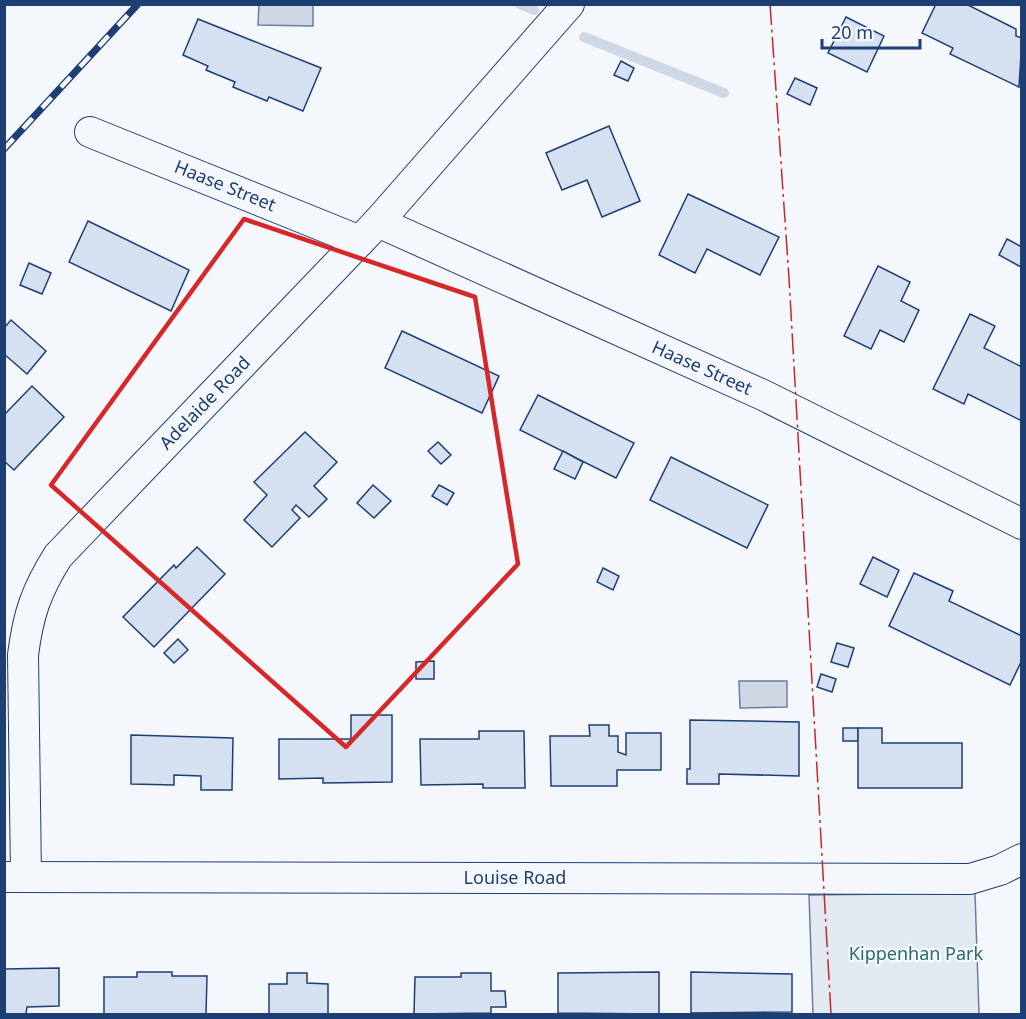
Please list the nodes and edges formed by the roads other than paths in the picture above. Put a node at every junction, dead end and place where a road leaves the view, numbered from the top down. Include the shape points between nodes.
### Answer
1 (569, 4) edge
2 (90, 132) dead end
3 (369, 231) junction
4 (1022, 524) edge
5 (1022, 859) edge
6 (15, 877) edge

1 - 3 street, Adelaide Road
2 - 3 street, Haase Street
3 - 4 street, Haase Street via 764,395
3 - 6 street, Adelaide Road via 58,556 39,586 28,619 23,655
5 - 6 street, Louise Road via 970,879

